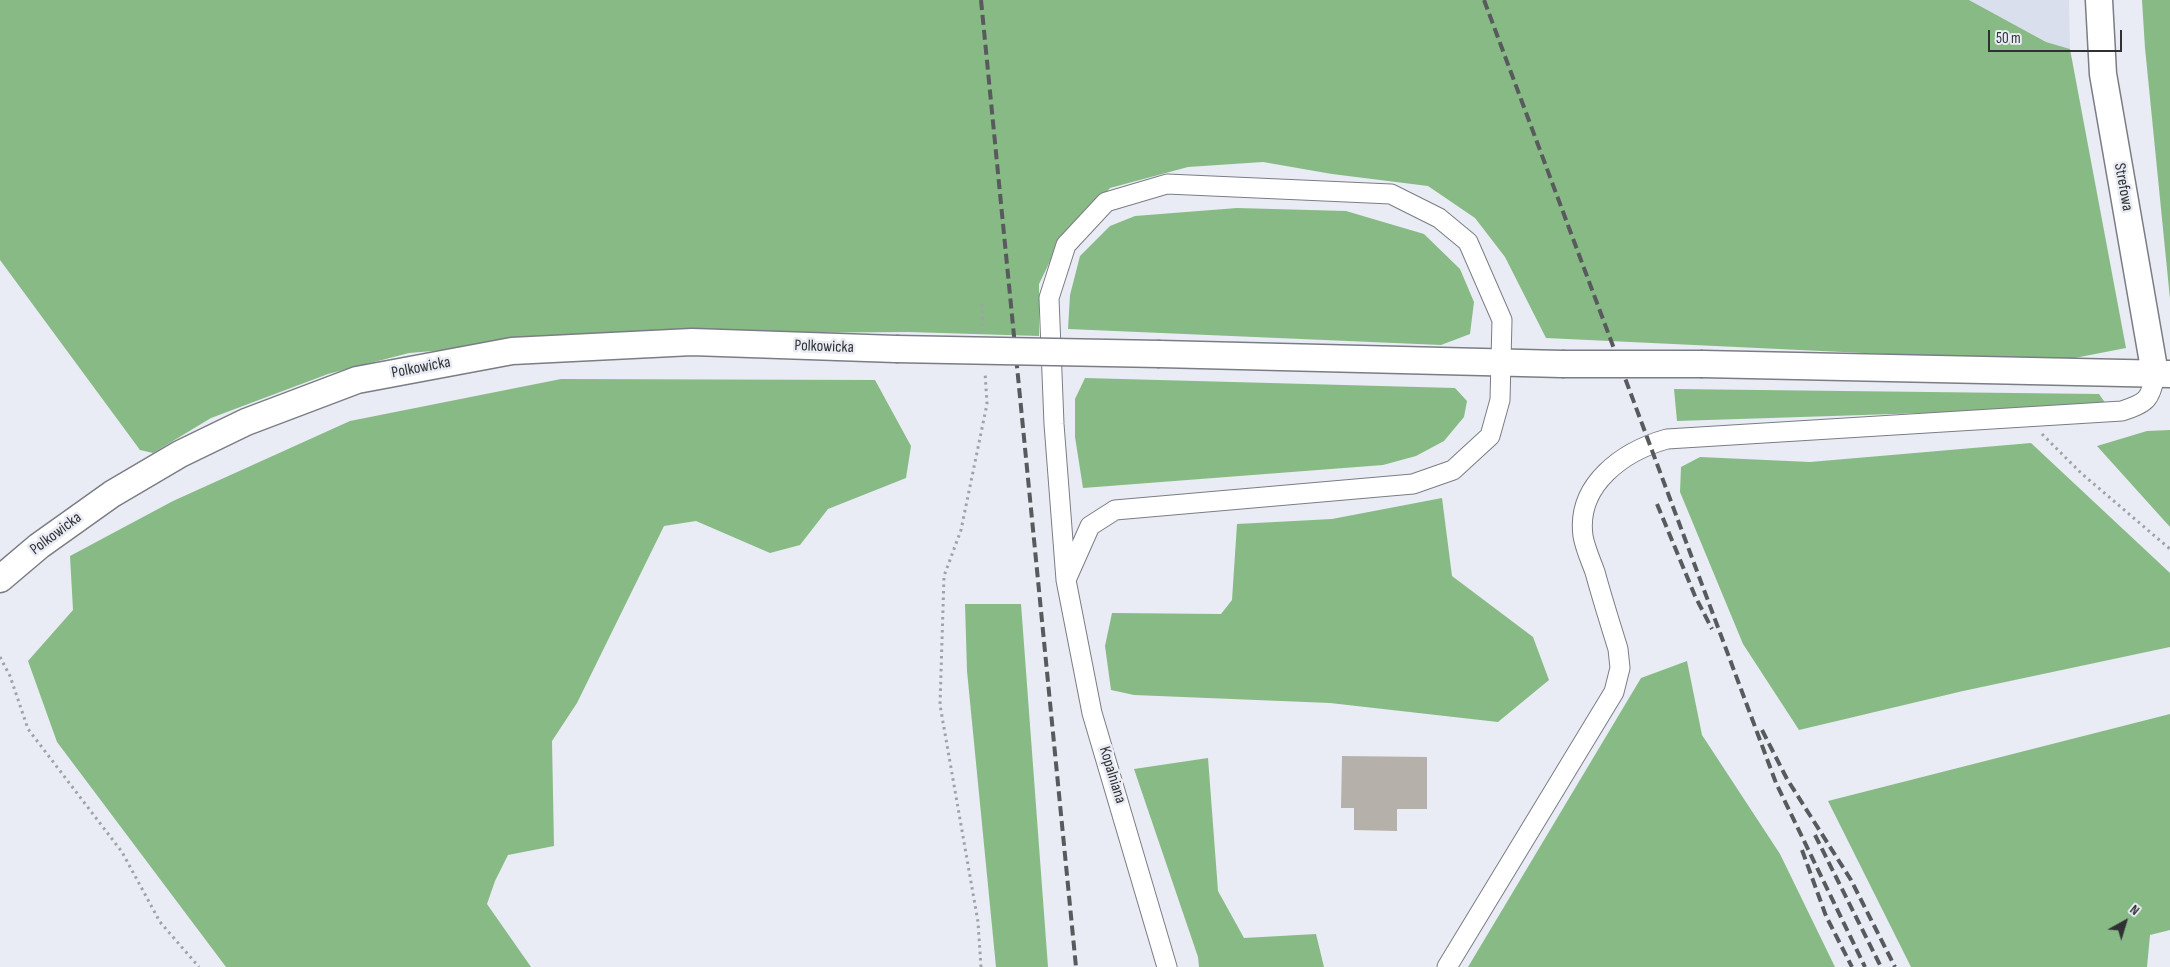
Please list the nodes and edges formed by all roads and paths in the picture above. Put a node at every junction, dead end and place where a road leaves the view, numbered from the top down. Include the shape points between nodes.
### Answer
1 (2099, 0) edge
2 (982, 304) dead end
3 (984, 334) dead end
4 (1503, 361) junction
5 (985, 364) dead end
6 (2162, 374) edge
7 (2034, 417) junction
8 (2170, 549) edge
9 (0, 579) edge
10 (1066, 580) junction
11 (0, 657) edge
12 (199, 967) edge
13 (981, 967) edge
14 (1167, 967) edge
15 (1447, 967) edge

1 - 6 main road, Strefowa via 2104,74
2 - 3 path
4 - 6 main road, Polkowicka, bridge
4 - 9 main road, Polkowicka, bridge via 692,342 512,351 357,380 246,422 180,454 112,494 39,546
4 - 10 street, Kopalniana via 1500,400 1490,436 1453,470 1413,484 1115,510 1090,526
4 - 10 street, Kopalniana via 1502,320 1468,242 1439,218 1391,194 1167,184 1106,202 1066,245 1049,298 1054,424
5 - 13 path via 987,404 960,530 944,576 940,705 978,922
6 - 7 street via 2152,394 2141,404 2122,411
7 - 8 path via 2038,431 2081,473
7 - 15 street via 1667,439 1620,459 1600,479 1585,505 1583,535 1618,649 1620,668 1614,692
10 - 14 street, Kopalniana via 1092,713
11 - 12 path via 10,676 28,730 122,852 160,922

